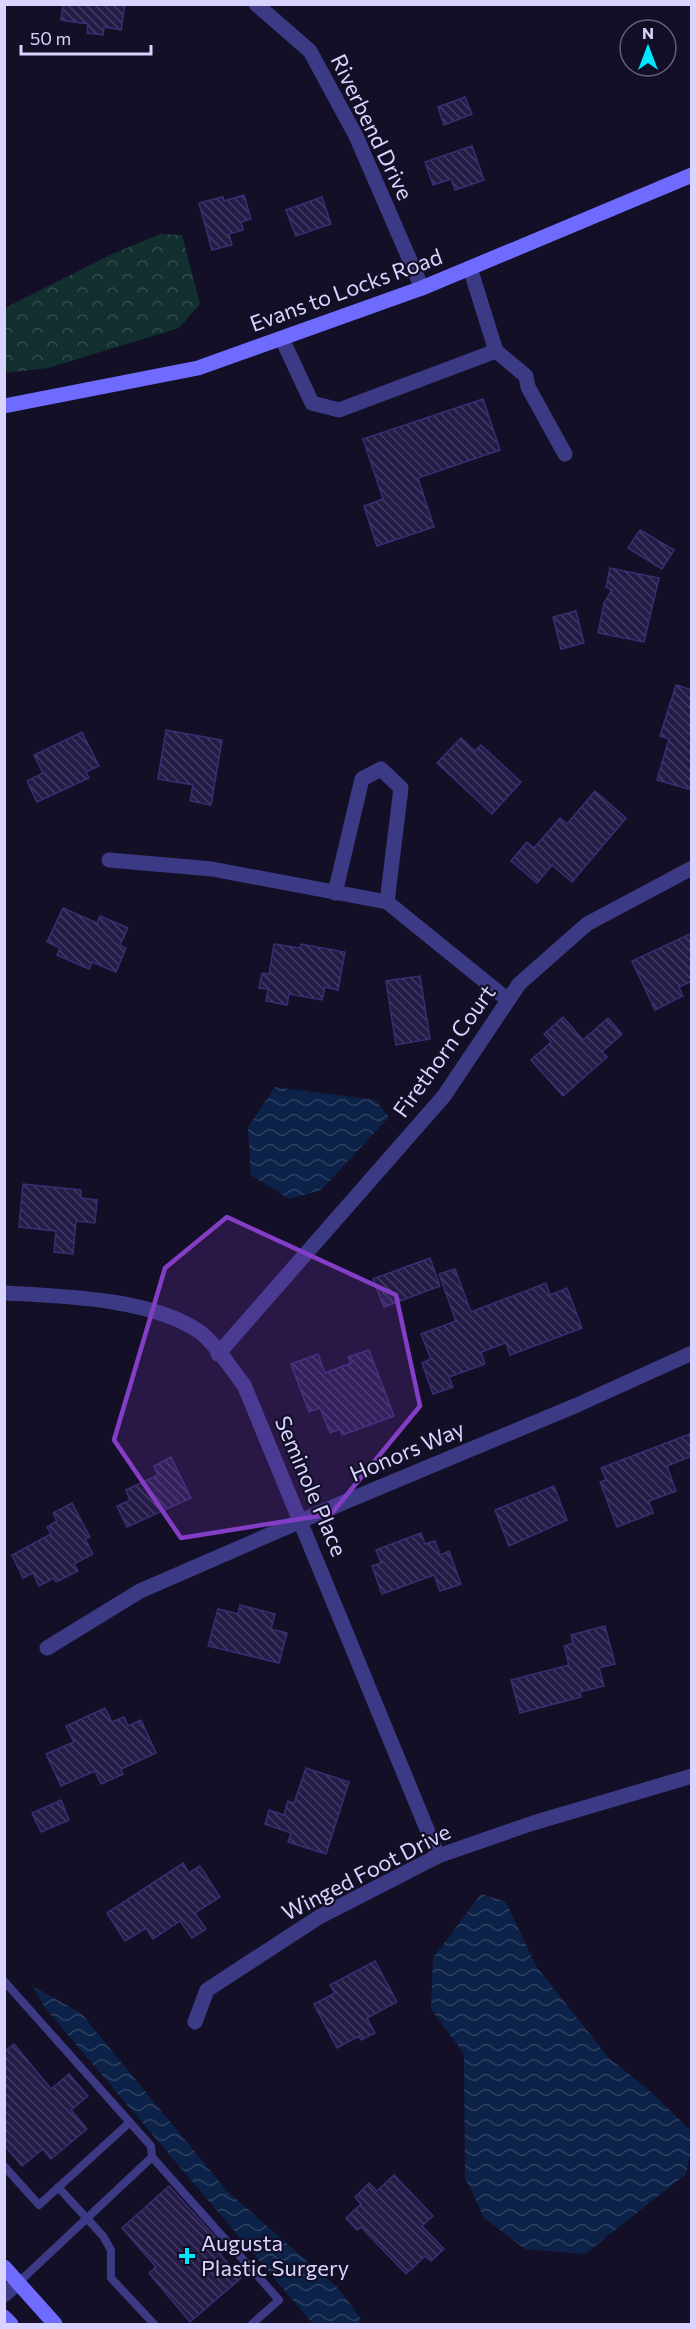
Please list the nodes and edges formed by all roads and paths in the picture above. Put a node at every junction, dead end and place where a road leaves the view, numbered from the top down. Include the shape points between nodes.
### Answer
1 (256, 4) edge
2 (692, 175) edge
3 (470, 268) junction
4 (423, 288) junction
5 (282, 339) junction
6 (496, 351) junction
7 (4, 406) edge
8 (565, 454) dead end
9 (109, 860) dead end
10 (692, 868) edge
11 (335, 893) junction
12 (387, 902) junction
13 (508, 1000) junction
14 (4, 1293) edge
15 (692, 1353) edge
16 (218, 1354) junction
17 (301, 1521) junction
18 (48, 1648) dead end
19 (692, 1776) edge
20 (438, 1856) junction
21 (4, 1981) edge
22 (195, 2022) dead end
23 (130, 2122) junction
24 (152, 2157) junction
25 (4, 2166) edge
26 (58, 2187) junction
27 (87, 2218) junction
28 (4, 2267) edge
29 (18, 2283) junction
30 (4, 2295) edge
31 (4, 2317) edge
32 (11, 2325) edge
33 (56, 2325) edge
34 (154, 2325) edge
35 (252, 2325) edge

1 - 4 street, Riverbend Drive via 310,51 356,136
2 - 3 street, Evans to Locks Road
3 - 4 street, Evans to Locks Road
3 - 6 street
4 - 5 street, Evans to Locks Road
5 - 6 street via 312,403 339,410
5 - 7 street, Evans to Locks Road via 198,368
6 - 8 street via 526,375 528,387
9 - 11 street via 212,869
10 - 13 street, Firethorn Court via 587,924 519,984
11 - 12 street
11 - 12 street via 362,779 381,769 401,788
12 - 13 street
13 - 16 street, Firethorn Court via 444,1096
14 - 16 street, Seminole Place via 59,1296 149,1309 201,1333
15 - 17 street, Honors Way
16 - 17 street, Seminole Place via 244,1385
17 - 18 street, Honors Way via 140,1591
17 - 20 street, Seminole Place
19 - 20 street, Winged Foot Drive
20 - 22 street, Winged Foot Drive via 319,1917 207,1990
21 - 23 lane
23 - 24 lane via 151,2146
23 - 26 lane
24 - 27 lane
24 - 35 lane via 279,2300
25 - 26 lane via 39,2205
26 - 27 lane
27 - 29 lane
27 - 34 lane via 111,2250 111,2278
28 - 29 street
29 - 30 street
29 - 33 street
31 - 32 street

